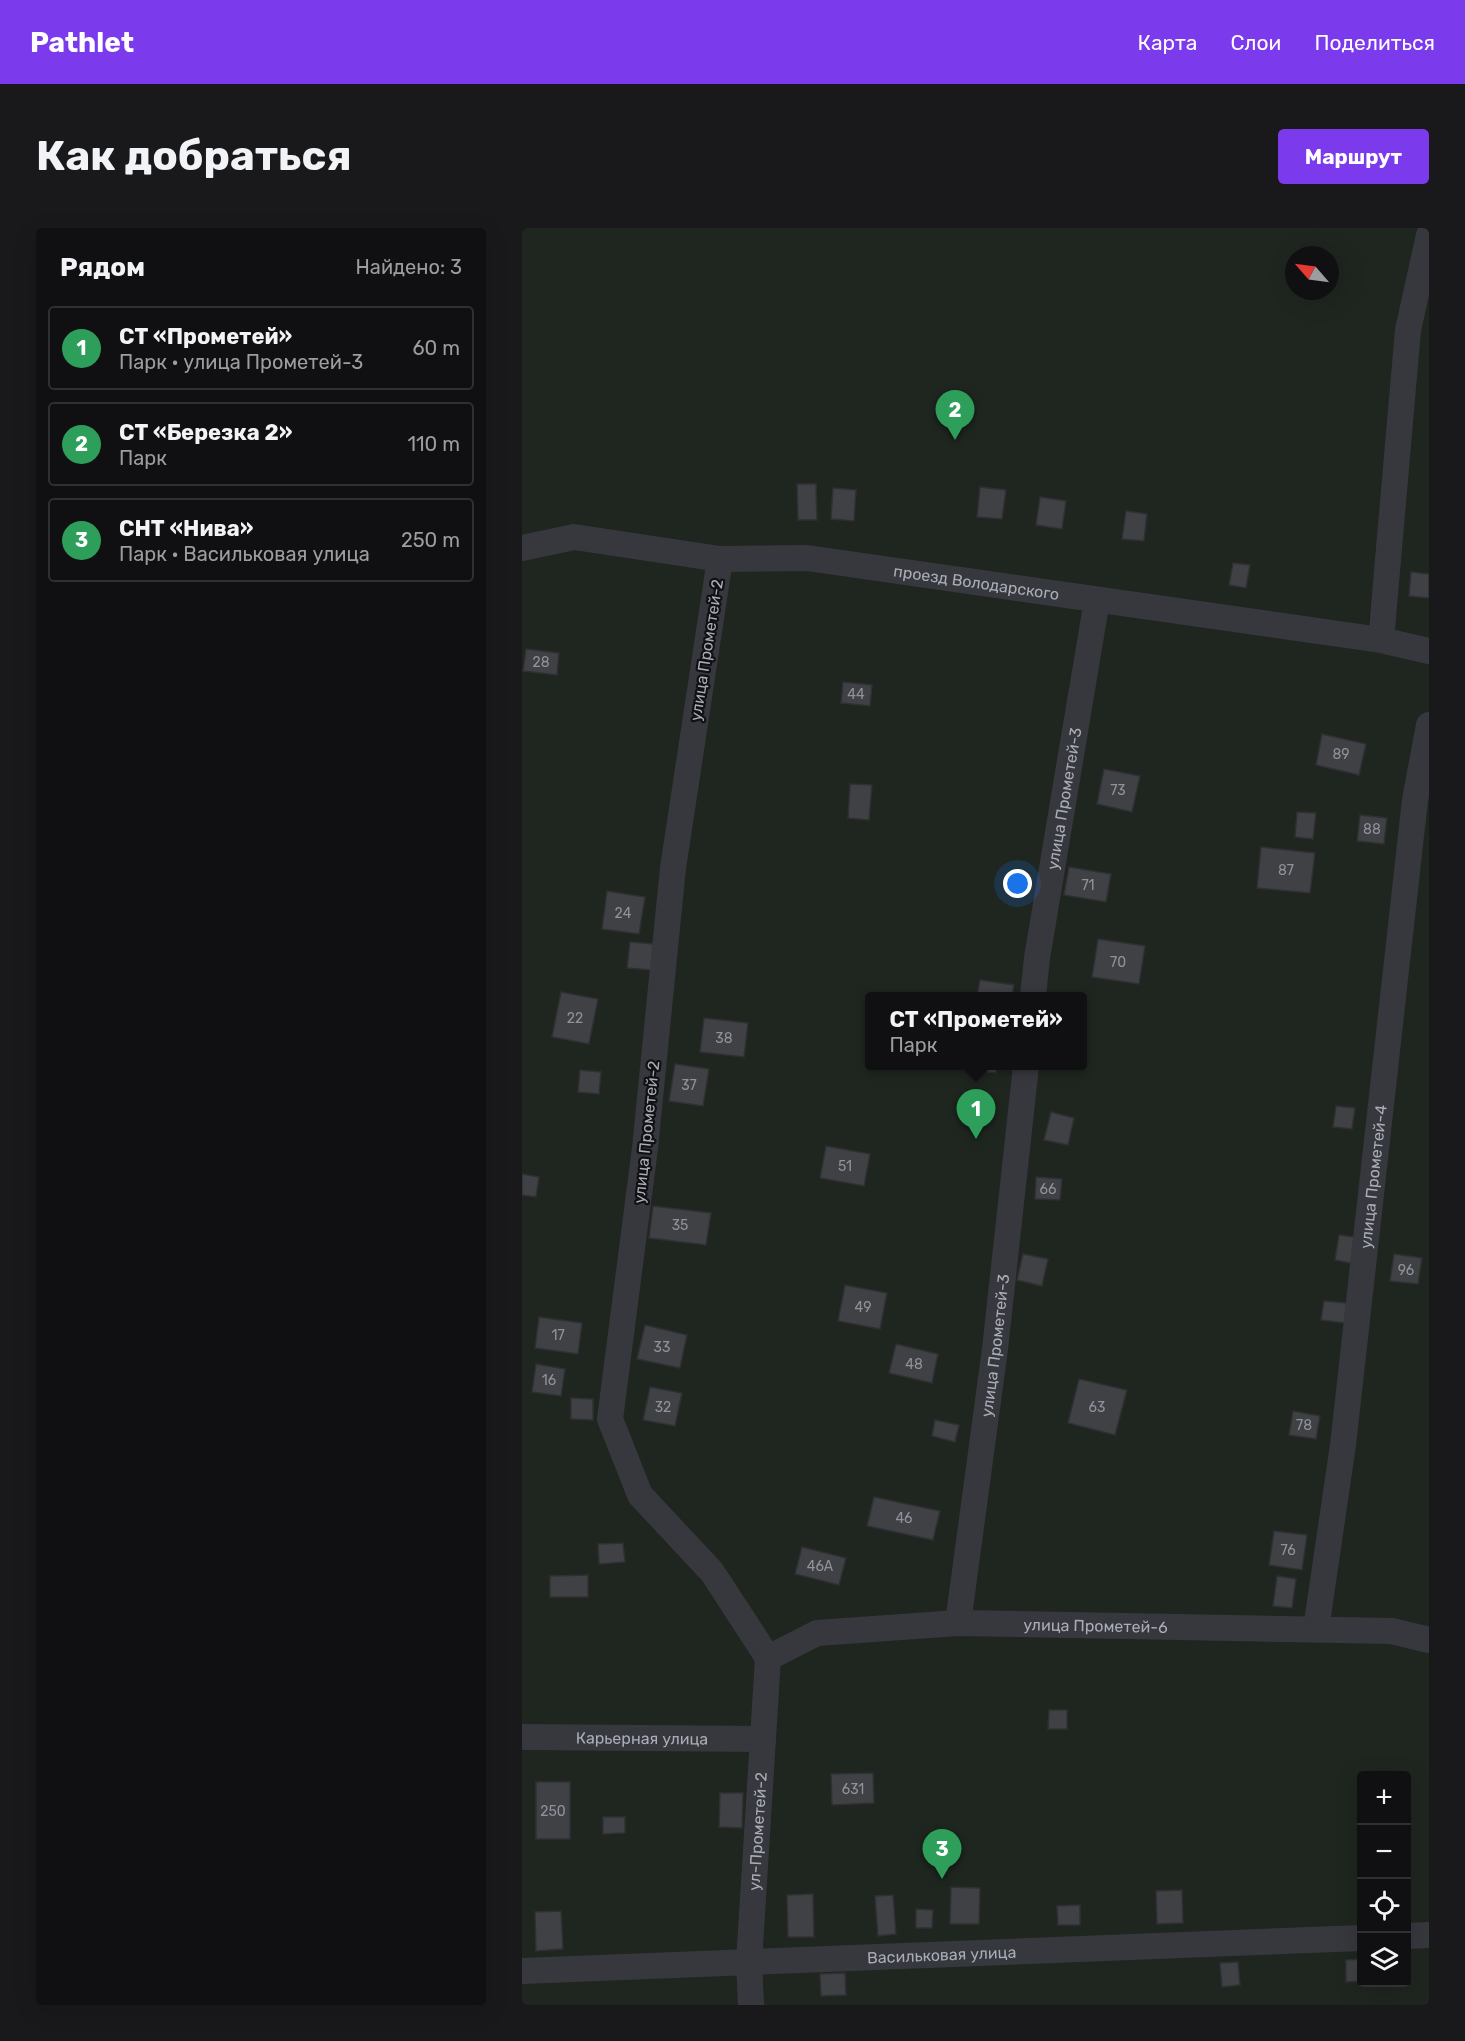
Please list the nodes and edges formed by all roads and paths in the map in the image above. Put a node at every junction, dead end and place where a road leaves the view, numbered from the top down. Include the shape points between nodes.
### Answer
1 (1429, 235) edge
2 (522, 548) edge
3 (720, 559) junction
4 (1097, 600) junction
5 (1381, 640) junction
6 (1429, 651) edge
7 (1429, 724) edge
8 (1033, 992) edge
9 (1025, 1070) edge
10 (958, 1623) junction
11 (1316, 1629) junction
12 (1429, 1640) edge
13 (768, 1658) junction
14 (522, 1737) edge
15 (763, 1739) junction
16 (1429, 1935) edge
17 (1411, 1936) edge
18 (1357, 1938) edge
19 (749, 1962) junction
20 (522, 1971) edge
21 (751, 2005) edge

1 - 5 street via 1408,330
2 - 3 street, проезд Володарского via 574,537
3 - 4 street, проезд Володарского via 807,558
3 - 13 street, улица Прометей-2 via 673,868 645,1148 610,1419 640,1495 712,1572
4 - 5 street, проезд Володарского
4 - 8 street, улица Прометей-3
5 - 6 street, проезд Володарского
7 - 11 street, улица Прометей-4 via 1415,800 1343,1445
9 - 10 street, улица Прометей-3 via 995,1349
10 - 11 street, улица Прометей-6
10 - 13 street, улица Прометей-6 via 818,1633
11 - 12 street, улица Прометей-6 via 1392,1631
13 - 15 street, ул-Прометей-2
14 - 15 street, Карьерная улица
15 - 19 street, ул-Прометей-2
16 - 17 street
18 - 19 street, Васильковая улица
19 - 20 street, Васильковая улица
19 - 21 street, ул-Прометей-2

